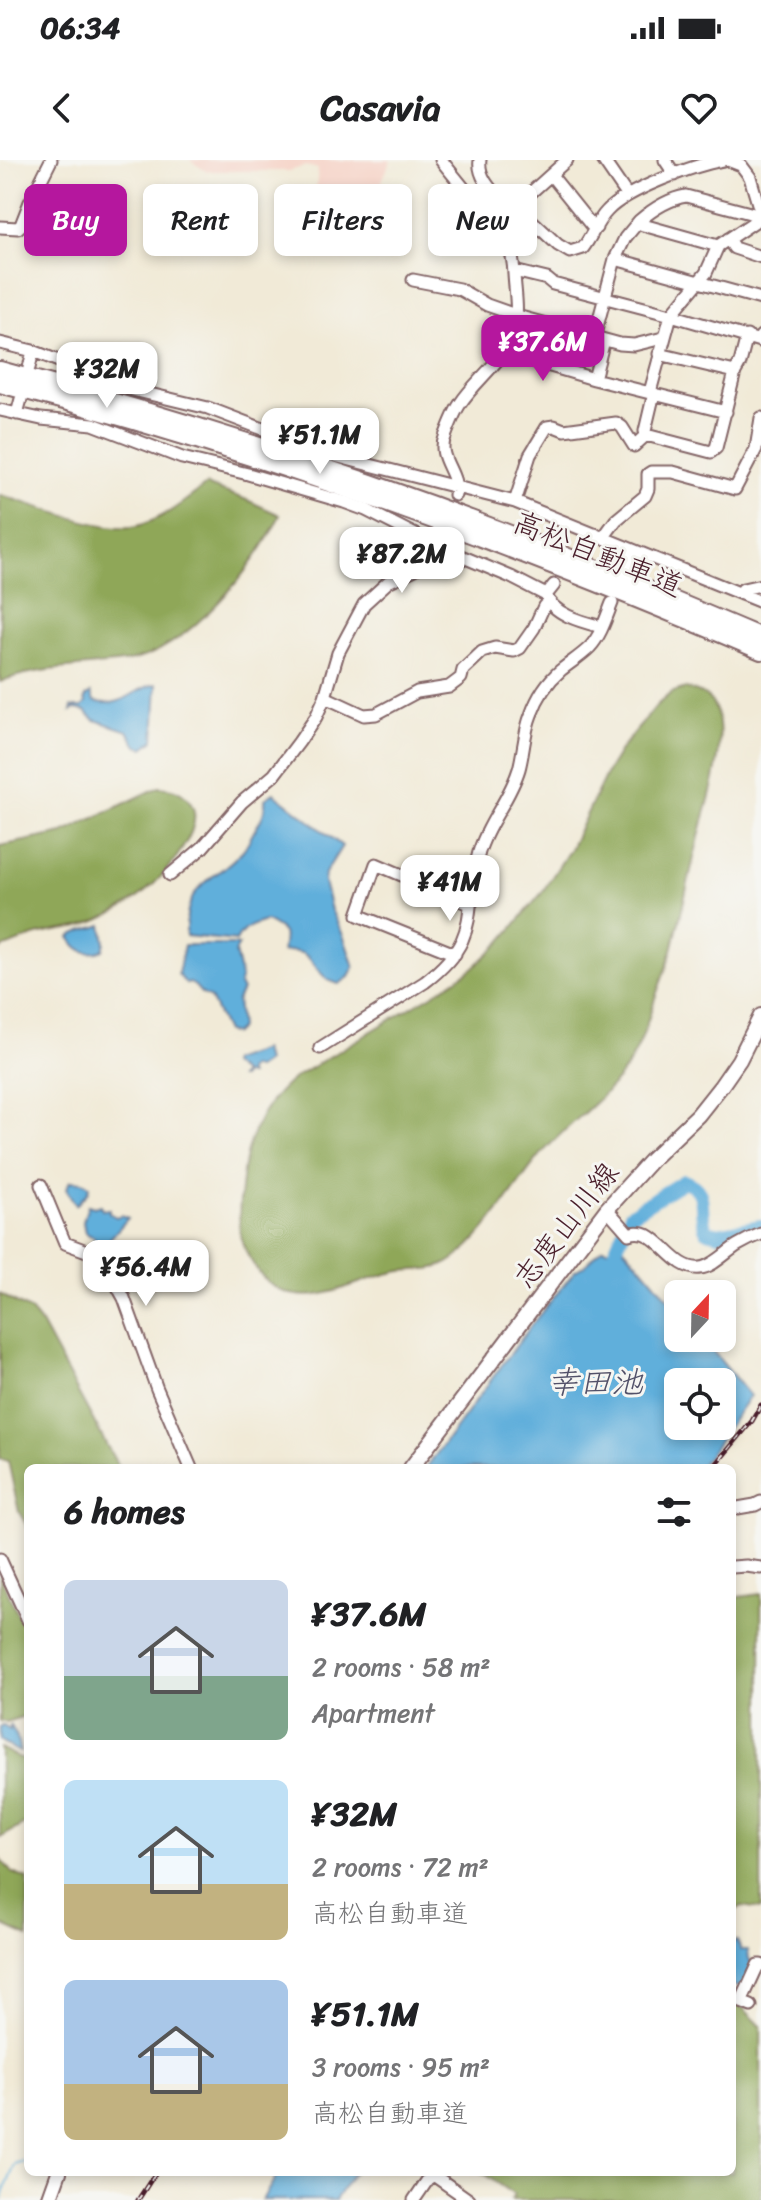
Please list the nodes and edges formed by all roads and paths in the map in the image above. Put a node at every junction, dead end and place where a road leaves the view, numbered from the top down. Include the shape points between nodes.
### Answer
1 (51, 160) edge
2 (441, 160) edge
3 (480, 160) edge
4 (567, 160) edge
5 (603, 160) edge
6 (665, 160) edge
7 (726, 160) edge
8 (551, 175) junction
9 (675, 175) junction
10 (461, 184) edge
11 (490, 184) edge
12 (537, 187) edge
13 (627, 195) junction
14 (760, 215) edge
15 (639, 221) junction
16 (0, 227) edge
17 (537, 228) edge
18 (596, 228) junction
19 (723, 242) junction
20 (513, 256) edge
21 (761, 257) edge
22 (615, 259) junction
23 (514, 271) junction
24 (413, 280) dead end
25 (699, 282) junction
26 (605, 298) junction
27 (761, 299) edge
28 (516, 315) junction
29 (671, 315) junction
30 (747, 336) junction
31 (761, 336) edge
32 (663, 338) junction
33 (599, 339) junction
34 (0, 343) edge
35 (33, 351) junction
36 (503, 352) junction
37 (659, 354) junction
38 (29, 368) dead end
39 (0, 370) edge
40 (735, 372) junction
41 (594, 379) junction
42 (0, 384) edge
43 (652, 392) junction
44 (21, 399) dead end
45 (0, 410) edge
46 (726, 412) junction
47 (17, 414) junction
48 (761, 418) edge
49 (646, 435) junction
50 (760, 436) edge
51 (456, 491) junction
52 (515, 502) junction
53 (599, 536) junction
54 (439, 542) junction
55 (584, 549) dead end
56 (633, 550) junction
57 (625, 569) dead end
58 (761, 585) edge
59 (550, 594) junction
60 (741, 594) junction
61 (761, 602) edge
62 (612, 603) dead end
63 (602, 627) junction
64 (761, 637) edge
65 (761, 651) edge
66 (325, 697) junction
67 (170, 875) dead end
68 (472, 902) junction
69 (455, 954) junction
70 (761, 1016) edge
71 (320, 1048) dead end
72 (41, 1185) dead end
73 (607, 1209) junction
74 (761, 1234) edge
75 (189, 1464) edge
76 (414, 1464) edge
77 (761, 1502) edge
78 (736, 1508) edge
79 (0, 1559) edge
80 (736, 1567) edge
81 (761, 1568) edge
82 (24, 1611) edge
83 (761, 1965) edge
84 (751, 2006) dead end
85 (58, 2176) edge
86 (430, 2176) edge
87 (435, 2176) edge
88 (454, 2196) edge
89 (49, 2200) edge
90 (414, 2200) edge
91 (469, 2200) edge

1 - 16 street via 21,225
2 - 10 street
3 - 11 street via 480,174
4 - 8 street
5 - 13 street
6 - 9 street
7 - 9 street
7 - 14 street via 741,165 750,177
8 - 12 street
8 - 18 street
9 - 13 street
13 - 18 street
14 - 15 street via 686,196 675,197
14 - 19 street
15 - 19 street
15 - 22 street
17 - 18 street via 570,252 583,248
19 - 21 street
19 - 25 street
20 - 23 street
22 - 25 street
22 - 26 street
23 - 26 street
23 - 28 street
24 - 28 street via 459,289
25 - 27 street
25 - 29 street
26 - 29 street
26 - 33 street
28 - 33 street
28 - 36 street
29 - 30 street
29 - 32 street
30 - 31 street via 760,341
30 - 40 street
32 - 33 street via 634,345
32 - 37 street
33 - 41 street
34 - 35 street
35 - 38 street
35 - 51 street via 112,385 208,408 331,455
36 - 41 street
36 - 51 street via 459,406 444,439
37 - 40 street
37 - 43 street
39 - 64 highway, 高松自動車道 via 384,488 537,544
40 - 46 street
41 - 43 street
42 - 65 highway, 高松自動車道 via 293,470 630,596
43 - 46 street
43 - 49 street
44 - 47 street
45 - 47 street
46 - 49 street via 711,452
47 - 54 street via 93,424 182,458 366,510
48 - 50 street
49 - 52 street via 634,446 616,423 547,427 530,455
50 - 53 street via 735,489 673,472 651,472 645,496
51 - 52 street
52 - 53 street
53 - 55 street
53 - 56 street
54 - 59 street
54 - 66 street via 430,557 364,604 338,653
56 - 57 street
56 - 60 street
58 - 60 street
59 - 63 street via 556,609
59 - 66 street via 520,648 482,652 456,684 417,692 376,714 352,711
60 - 61 street
62 - 63 street
63 - 68 street via 593,644 538,698 519,770 479,850
66 - 67 street via 274,775
68 - 69 street
68 - 69 street via 376,864 358,915
69 - 71 street via 425,982
70 - 73 main road, 志度山川線 via 739,1060 698,1115
72 - 75 street via 65,1243 100,1256 124,1298
73 - 74 street via 629,1234 643,1232 696,1269
73 - 76 main road, 志度山川線
77 - 78 street
79 - 82 street
80 - 81 street
83 - 84 street via 741,2002
85 - 89 main road
86 - 90 street
87 - 88 street
88 - 91 street

